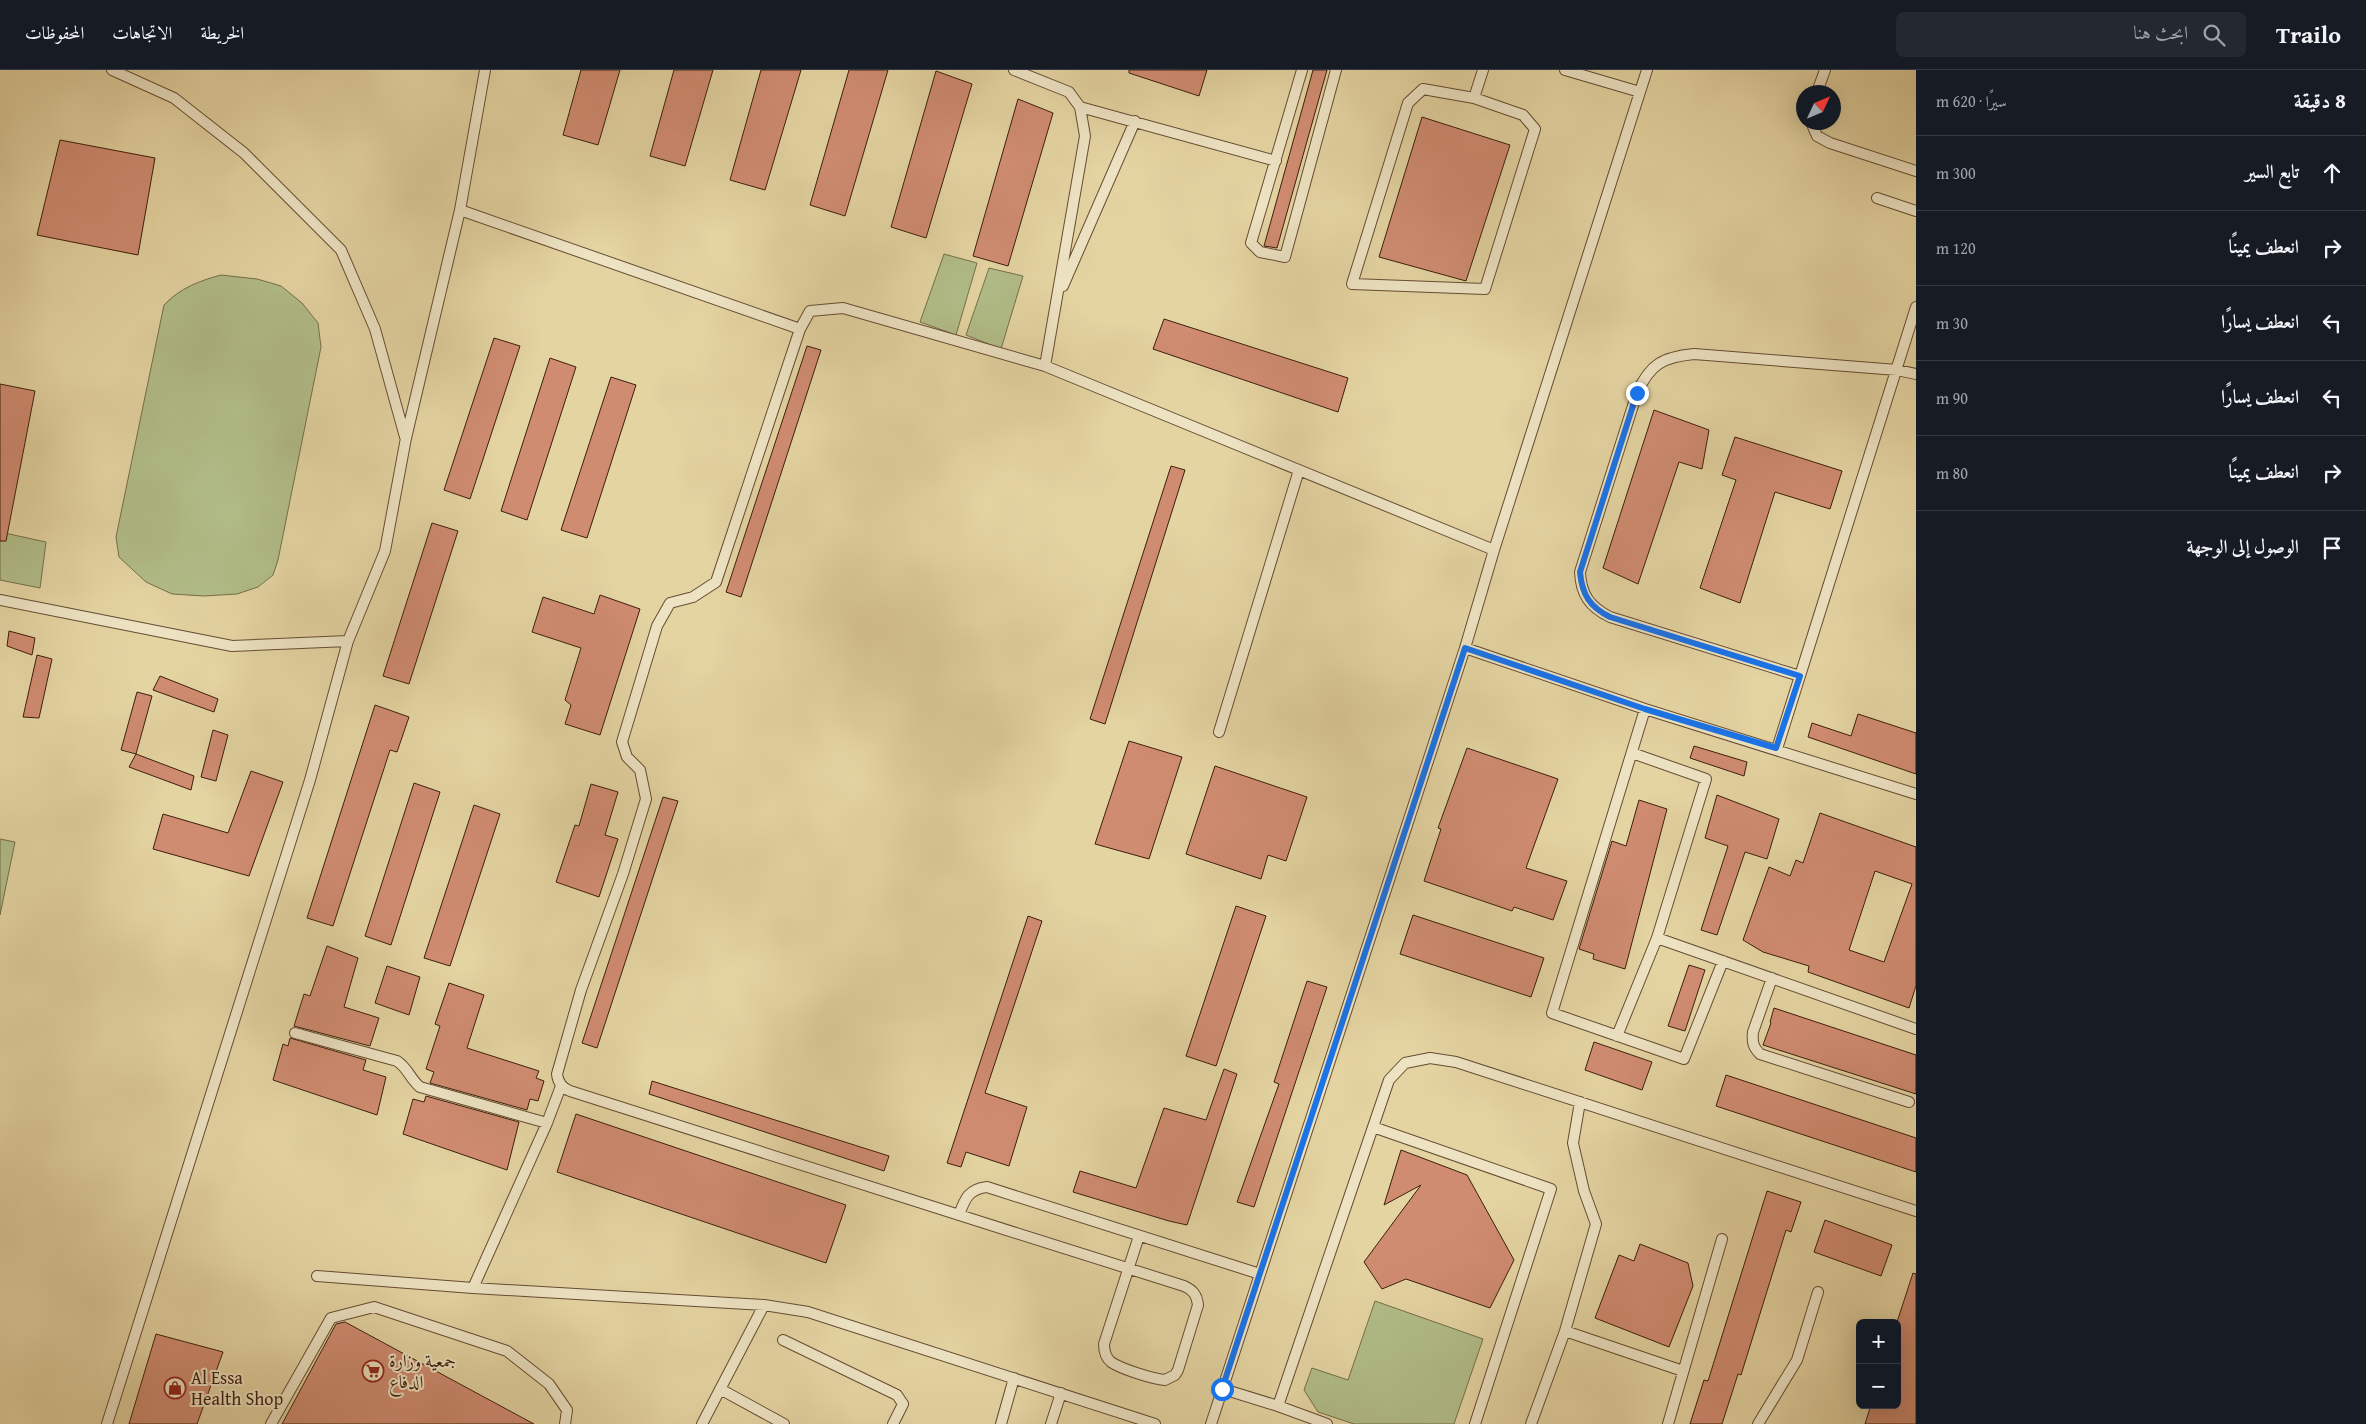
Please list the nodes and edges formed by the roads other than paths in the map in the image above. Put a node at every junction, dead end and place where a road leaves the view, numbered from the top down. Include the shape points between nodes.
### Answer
1 (112, 70) edge
2 (485, 70) edge
3 (1014, 70) edge
4 (1302, 70) edge
5 (1336, 70) edge
6 (1483, 70) edge
7 (1564, 70) edge
8 (1647, 70) edge
9 (1825, 70) edge
10 (1039, 74) edge
11 (1820, 85) edge
12 (1640, 92) junction
13 (1474, 98) junction
14 (1080, 107) junction
15 (1135, 121) junction
16 (1815, 130) edge
17 (1276, 160) junction
18 (1916, 171) edge
19 (1878, 198) dead end
20 (460, 210) junction
21 (1916, 211) edge
22 (1056, 301) junction
23 (1916, 308) edge
24 (800, 330) junction
25 (1045, 366) junction
26 (1897, 370) junction
27 (1916, 374) edge
28 (406, 438) junction
29 (1299, 470) junction
30 (1494, 550) junction
31 (0, 600) edge
32 (348, 641) junction
33 (1465, 648) junction
34 (1800, 676) junction
35 (1645, 709) junction
36 (1220, 732) dead end
37 (1776, 748) junction
38 (1632, 753) junction
39 (1916, 794) edge
40 (1657, 938) junction
41 (1722, 961) junction
42 (1772, 978) junction
43 (1916, 1029) edge
44 (295, 1032) dead end
45 (1617, 1036) junction
46 (561, 1086) junction
47 (1580, 1102) junction
48 (1909, 1102) dead end
49 (547, 1123) junction
50 (1373, 1127) junction
51 (1916, 1211) edge
52 (959, 1215) junction
53 (1139, 1236) junction
54 (1722, 1239) dead end
55 (1129, 1268) junction
56 (1260, 1274) junction
57 (317, 1276) dead end
58 (473, 1288) junction
59 (1818, 1292) dead end
60 (764, 1305) junction
61 (1565, 1330) junction
62 (783, 1340) dead end
63 (1683, 1371) junction
64 (1014, 1378) junction
65 (1222, 1389) junction
66 (720, 1390) junction
67 (1061, 1393) junction
68 (1278, 1406) junction
69 (107, 1424) edge
70 (271, 1424) edge
71 (565, 1424) edge
72 (702, 1424) edge
73 (784, 1424) edge
74 (893, 1424) edge
75 (1001, 1424) edge
76 (1051, 1424) edge
77 (1155, 1424) edge
78 (1211, 1424) edge
79 (1327, 1424) edge
80 (1475, 1424) edge
81 (1531, 1424) edge
82 (1668, 1424) edge
83 (1758, 1424) edge

1 - 28 lane via 174,98 244,153 341,250 375,329
2 - 20 lane
3 - 10 lane
4 - 17 lane
5 - 17 lane via 1285,257 1260,252 1251,243
6 - 13 lane
7 - 12 lane
8 - 12 lane
9 - 11 lane
10 - 14 lane via 1069,92
12 - 30 lane
13 - 13 lane via 1423,89 1408,103 1352,284 1485,289 1536,129 1523,115
14 - 15 lane
14 - 22 lane via 1085,136
15 - 17 lane
15 - 22 lane
16 - 18 lane via 1817,136 1830,143
19 - 21 lane
20 - 24 lane
20 - 28 lane
22 - 25 lane
23 - 26 lane
24 - 25 lane via 810,311 844,308
24 - 46 lane via 716,582 693,597 670,603 657,626 622,742 627,757 640,770 646,799 581,990 557,1074
25 - 29 lane
26 - 27 lane
26 - 34 lane
26 - 34 lane via 1694,354 1665,359 1643,379 1580,572 1581,587 1597,611
28 - 32 lane via 385,551
29 - 30 lane
29 - 36 lane
30 - 33 lane
31 - 32 lane via 232,646
32 - 69 lane via 310,780
33 - 35 lane
33 - 56 lane
34 - 37 lane
35 - 37 lane
35 - 38 lane
37 - 39 lane
38 - 40 lane via 1706,779
38 - 45 lane via 1552,1013
40 - 41 lane
40 - 45 lane
41 - 42 lane
41 - 45 lane via 1684,1059
42 - 43 lane
42 - 48 lane via 1753,1032 1754,1048 1760,1054
44 - 49 lane via 397,1061 420,1086
46 - 49 lane
46 - 52 lane
47 - 50 lane via 1456,1062 1430,1058 1405,1063 1389,1080
47 - 51 lane
47 - 61 lane via 1573,1143 1584,1191 1596,1224
49 - 58 lane
50 - 68 lane
50 - 80 lane via 1551,1189
52 - 53 lane via 970,1191 987,1186
52 - 55 lane
53 - 55 lane
53 - 56 lane
54 - 63 lane
55 - 55 lane via 1190,1288 1198,1298 1178,1370 1170,1378 1160,1380 1117,1365 1106,1357 1104,1351
56 - 65 lane
57 - 58 lane
58 - 60 lane
59 - 83 lane via 1797,1360
60 - 64 lane via 825,1316
60 - 66 lane
61 - 63 lane
61 - 81 lane
62 - 74 lane via 898,1395 902,1409
63 - 82 lane
64 - 67 lane
64 - 75 lane
65 - 68 lane
65 - 78 lane
66 - 72 lane
66 - 73 lane
67 - 76 lane
67 - 77 lane
68 - 79 lane
70 - 71 lane via 331,1318 374,1307 507,1351 549,1384 567,1410

